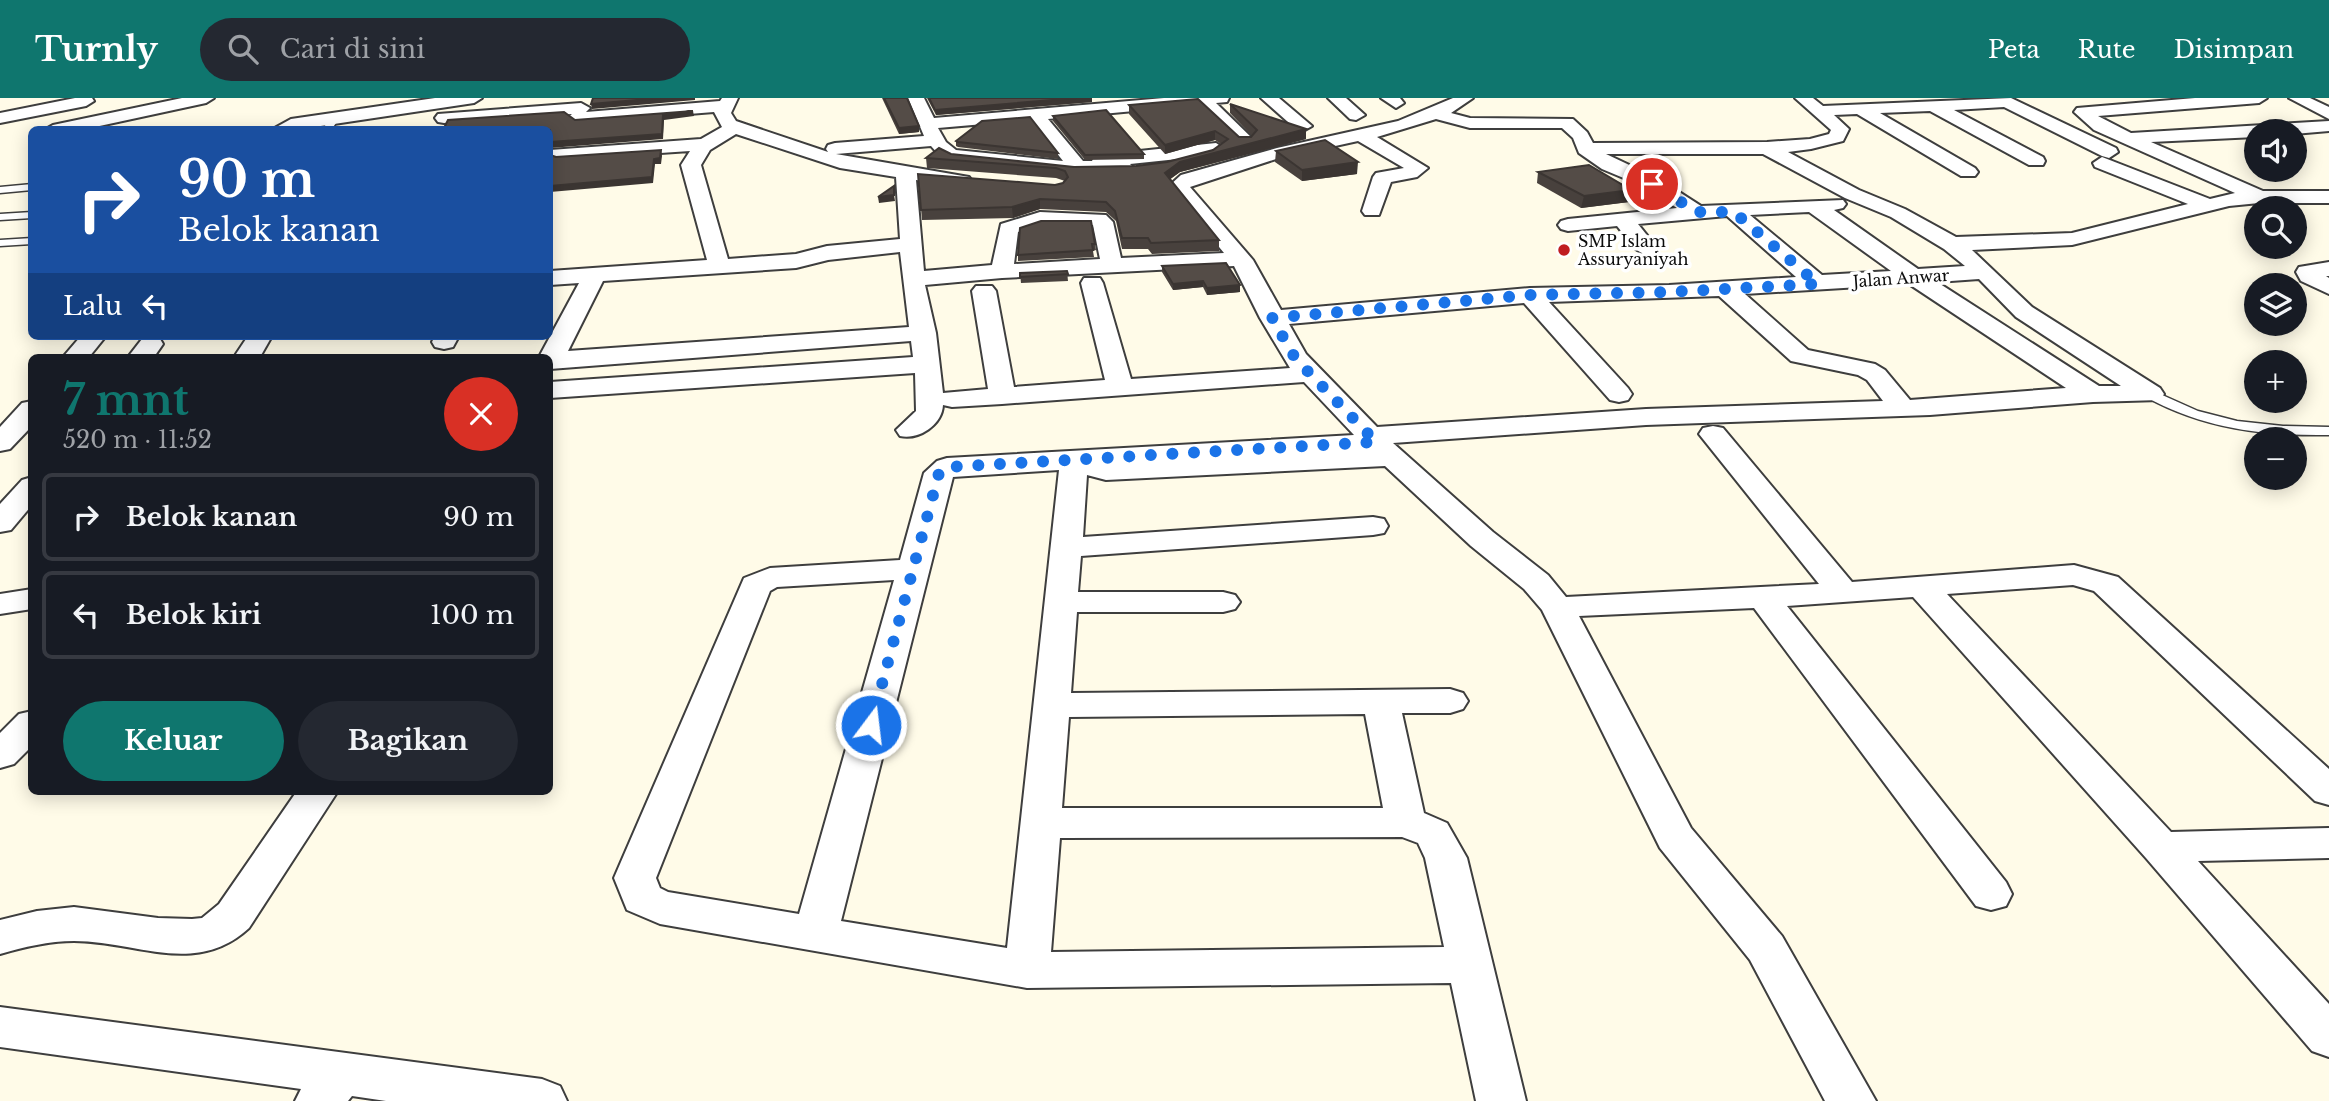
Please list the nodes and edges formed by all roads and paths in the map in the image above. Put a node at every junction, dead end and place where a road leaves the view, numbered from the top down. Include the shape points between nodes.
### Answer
1 (99, 98) edge
2 (206, 98) edge
3 (474, 98) edge
4 (916, 98) edge
5 (1152, 98) edge
6 (1269, 98) edge
7 (1336, 98) edge
8 (1465, 98) edge
9 (2259, 98) edge
10 (2297, 98) edge
11 (1212, 99) edge
12 (2002, 100) edge
13 (1392, 101) edge
14 (728, 102) edge
15 (1116, 102) edge
16 (1811, 104) edge
17 (1933, 105) junction
18 (1427, 106) edge
19 (1860, 109) junction
20 (131, 114) junction
21 (2329, 114) edge
22 (1036, 115) junction
23 (432, 117) edge
24 (0, 118) edge
25 (570, 118) edge
26 (331, 123) edge
27 (1316, 123) junction
28 (151, 124) dead end
29 (1358, 125) junction
30 (72, 126) edge
31 (287, 126) edge
32 (545, 126) edge
33 (2329, 126) edge
34 (736, 128) junction
35 (2307, 128) edge
36 (1142, 131) junction
37 (934, 133) junction
38 (2244, 133) edge
39 (2211, 135) junction
40 (2136, 137) dead end
41 (1245, 140) junction
42 (1041, 143) junction
43 (706, 144) junction
44 (1767, 148) junction
45 (2244, 148) edge
46 (1216, 149) junction
47 (1587, 149) junction
48 (827, 150) dead end
49 (1174, 153) junction
50 (1154, 155) junction
51 (554, 156) edge
52 (2036, 161) dead end
53 (1074, 163) junction
54 (1055, 166) junction
55 (1968, 172) dead end
56 (905, 173) junction
57 (981, 182) edge
58 (1127, 186) edge
59 (28, 187) edge
60 (1101, 187) edge
61 (0, 190) edge
62 (2257, 196) edge
63 (2307, 197) edge
64 (2329, 197) edge
65 (2244, 199) edge
66 (1867, 201) junction
67 (2307, 202) edge
68 (1813, 205) junction
69 (2208, 205) junction
70 (1372, 211) dead end
71 (1697, 212) junction
72 (1734, 212) junction
73 (28, 215) edge
74 (2329, 215) edge
75 (0, 217) edge
76 (1623, 220) junction
77 (1568, 225) dead end
78 (28, 241) edge
79 (0, 243) edge
80 (912, 244) junction
81 (1952, 244) junction
82 (1647, 248) dead end
83 (1240, 259) junction
84 (719, 265) junction
85 (1112, 266) junction
86 (2329, 269) edge
87 (1002, 271) junction
88 (1986, 272) junction
89 (595, 274) junction
90 (1914, 277) junction
91 (553, 278) edge
92 (913, 279) junction
93 (1093, 283) dead end
94 (1818, 284) junction
95 (2329, 287) edge
96 (1725, 289) junction
97 (984, 291) dead end
98 (1530, 295) junction
99 (1272, 318) junction
100 (924, 333) junction
101 (91, 340) edge
102 (79, 354) edge
103 (553, 355) edge
104 (553, 361) edge
105 (928, 364) junction
106 (1311, 374) junction
107 (1120, 387) junction
108 (553, 390) edge
109 (1619, 394) dead end
110 (2093, 394) junction
111 (2151, 394) junction
112 (1002, 396) junction
113 (952, 399) dead end
114 (1903, 408) junction
115 (28, 413) edge
116 (911, 430) dead end
117 (2329, 431) edge
118 (1713, 434) dead end
119 (0, 443) edge
120 (1380, 445) junction
121 (1074, 461) junction
122 (28, 491) edge
123 (0, 523) edge
124 (1373, 526) dead end
125 (1066, 548) junction
126 (913, 569) junction
127 (28, 580) edge
128 (0, 583) edge
129 (1922, 587) junction
130 (1843, 592) junction
131 (1763, 598) junction
132 (28, 600) edge
133 (1061, 602) junction
134 (1223, 602) dead end
135 (0, 604) edge
136 (1558, 607) junction
137 (1450, 701) dead end
138 (1381, 702) junction
139 (1052, 705) junction
140 (2329, 791) edge
141 (315, 795) edge
142 (1406, 822) junction
143 (1041, 823) junction
144 (2329, 843) edge
145 (2161, 847) junction
146 (1991, 894) dead end
147 (816, 933) junction
148 (0, 937) edge
149 (1469, 965) junction
150 (1027, 970) junction
151 (0, 1027) edge
152 (2329, 1037) edge
153 (330, 1086) edge
154 (542, 1101) edge
155 (1501, 1101) edge
156 (1851, 1101) edge

1 - 24 street
2 - 20 street
3 - 23 street
4 - 37 street
5 - 15 street
6 - 27 street
7 - 29 street
8 - 18 street
9 - 62 street via 2083,113 2100,126
10 - 21 street
11 - 15 street
11 - 41 street
12 - 17 street
12 - 69 street via 2109,159
13 - 18 street
13 - 29 street
14 - 25 street
14 - 34 street via 722,113
15 - 22 street
15 - 36 street
15 - 37 street
16 - 19 street
16 - 44 street via 1840,129 1837,136
17 - 19 street
17 - 52 street
18 - 29 street via 1397,128
18 - 47 street via 1470,123 1567,122
19 - 55 street
20 - 28 street
20 - 30 street
22 - 37 street
22 - 42 street
23 - 25 street
23 - 26 street
25 - 32 street
25 - 51 street
26 - 31 street
27 - 29 street
27 - 41 street
29 - 70 street via 1418,168 1383,177
29 - 83 street via 1173,186
33 - 35 street
34 - 43 street
34 - 56 street via 835,161
36 - 49 street
36 - 50 street
37 - 42 street
37 - 48 street
37 - 54 street via 952,155
38 - 39 street
39 - 40 street
39 - 45 street
41 - 46 street
42 - 53 street
43 - 51 street
43 - 84 street via 685,165
44 - 47 street
44 - 66 street
46 - 49 street
46 - 54 street via 1149,168
47 - 71 street
49 - 50 street
50 - 53 street
53 - 54 street
56 - 57 street
56 - 80 street
58 - 60 street
59 - 61 lane
63 - 64 street
65 - 69 street
66 - 68 street
66 - 81 street
67 - 74 street
68 - 72 street
68 - 90 street
69 - 81 street via 2071,239
71 - 72 street
71 - 76 street
72 - 94 street
73 - 75 lane
76 - 77 street
76 - 82 street
78 - 79 lane
80 - 84 street via 796,261
80 - 92 street
81 - 88 street
83 - 85 street
83 - 99 street
84 - 89 street
85 - 87 street
85 - 87 street via 1103,222 1043,208 1008,228
86 - 95 street via 2307,272
87 - 92 street
88 - 90 street, Jalan Anwar
88 - 111 street via 2024,312
89 - 91 street
89 - 103 street
90 - 94 street, Jalan Anwar
90 - 110 street
92 - 100 street
93 - 107 street
94 - 96 street, Jalan Anwar
96 - 98 street, Jalan Anwar
96 - 114 street via 1800,356 1866,369
97 - 112 street
98 - 99 street, Jalan Anwar
98 - 109 street
99 - 106 street via 1295,358
100 - 104 street
100 - 105 street
101 - 102 street
105 - 108 street
105 - 116 street via 929,413
106 - 107 street
106 - 120 street
107 - 112 street
110 - 111 street
110 - 114 street
111 - 117 lane via 2213,422
112 - 113 street
114 - 120 street via 1646,417
115 - 119 street
118 - 130 street
120 - 121 street
120 - 136 street via 1536,582
121 - 125 street
121 - 126 street via 947,467 939,473
122 - 123 street
124 - 125 street
125 - 133 street
126 - 147 street
126 - 147 street via 770,578 757,584 635,878 642,898 660,907
127 - 128 street
129 - 130 street
129 - 140 street via 2074,575 2106,584
129 - 145 street
130 - 131 street
131 - 136 street
131 - 146 street
132 - 135 street
133 - 134 street
133 - 139 street
136 - 156 street via 1675,837 1766,948
137 - 138 street
138 - 139 street
138 - 142 street
139 - 143 street
141 - 148 street via 234,916 209,934 186,937 75,924 22,929
142 - 143 street
142 - 149 street via 1433,833 1446,858
143 - 150 street
144 - 145 street
145 - 152 street
147 - 150 street
149 - 150 street
149 - 155 street
151 - 153 street
153 - 154 street

